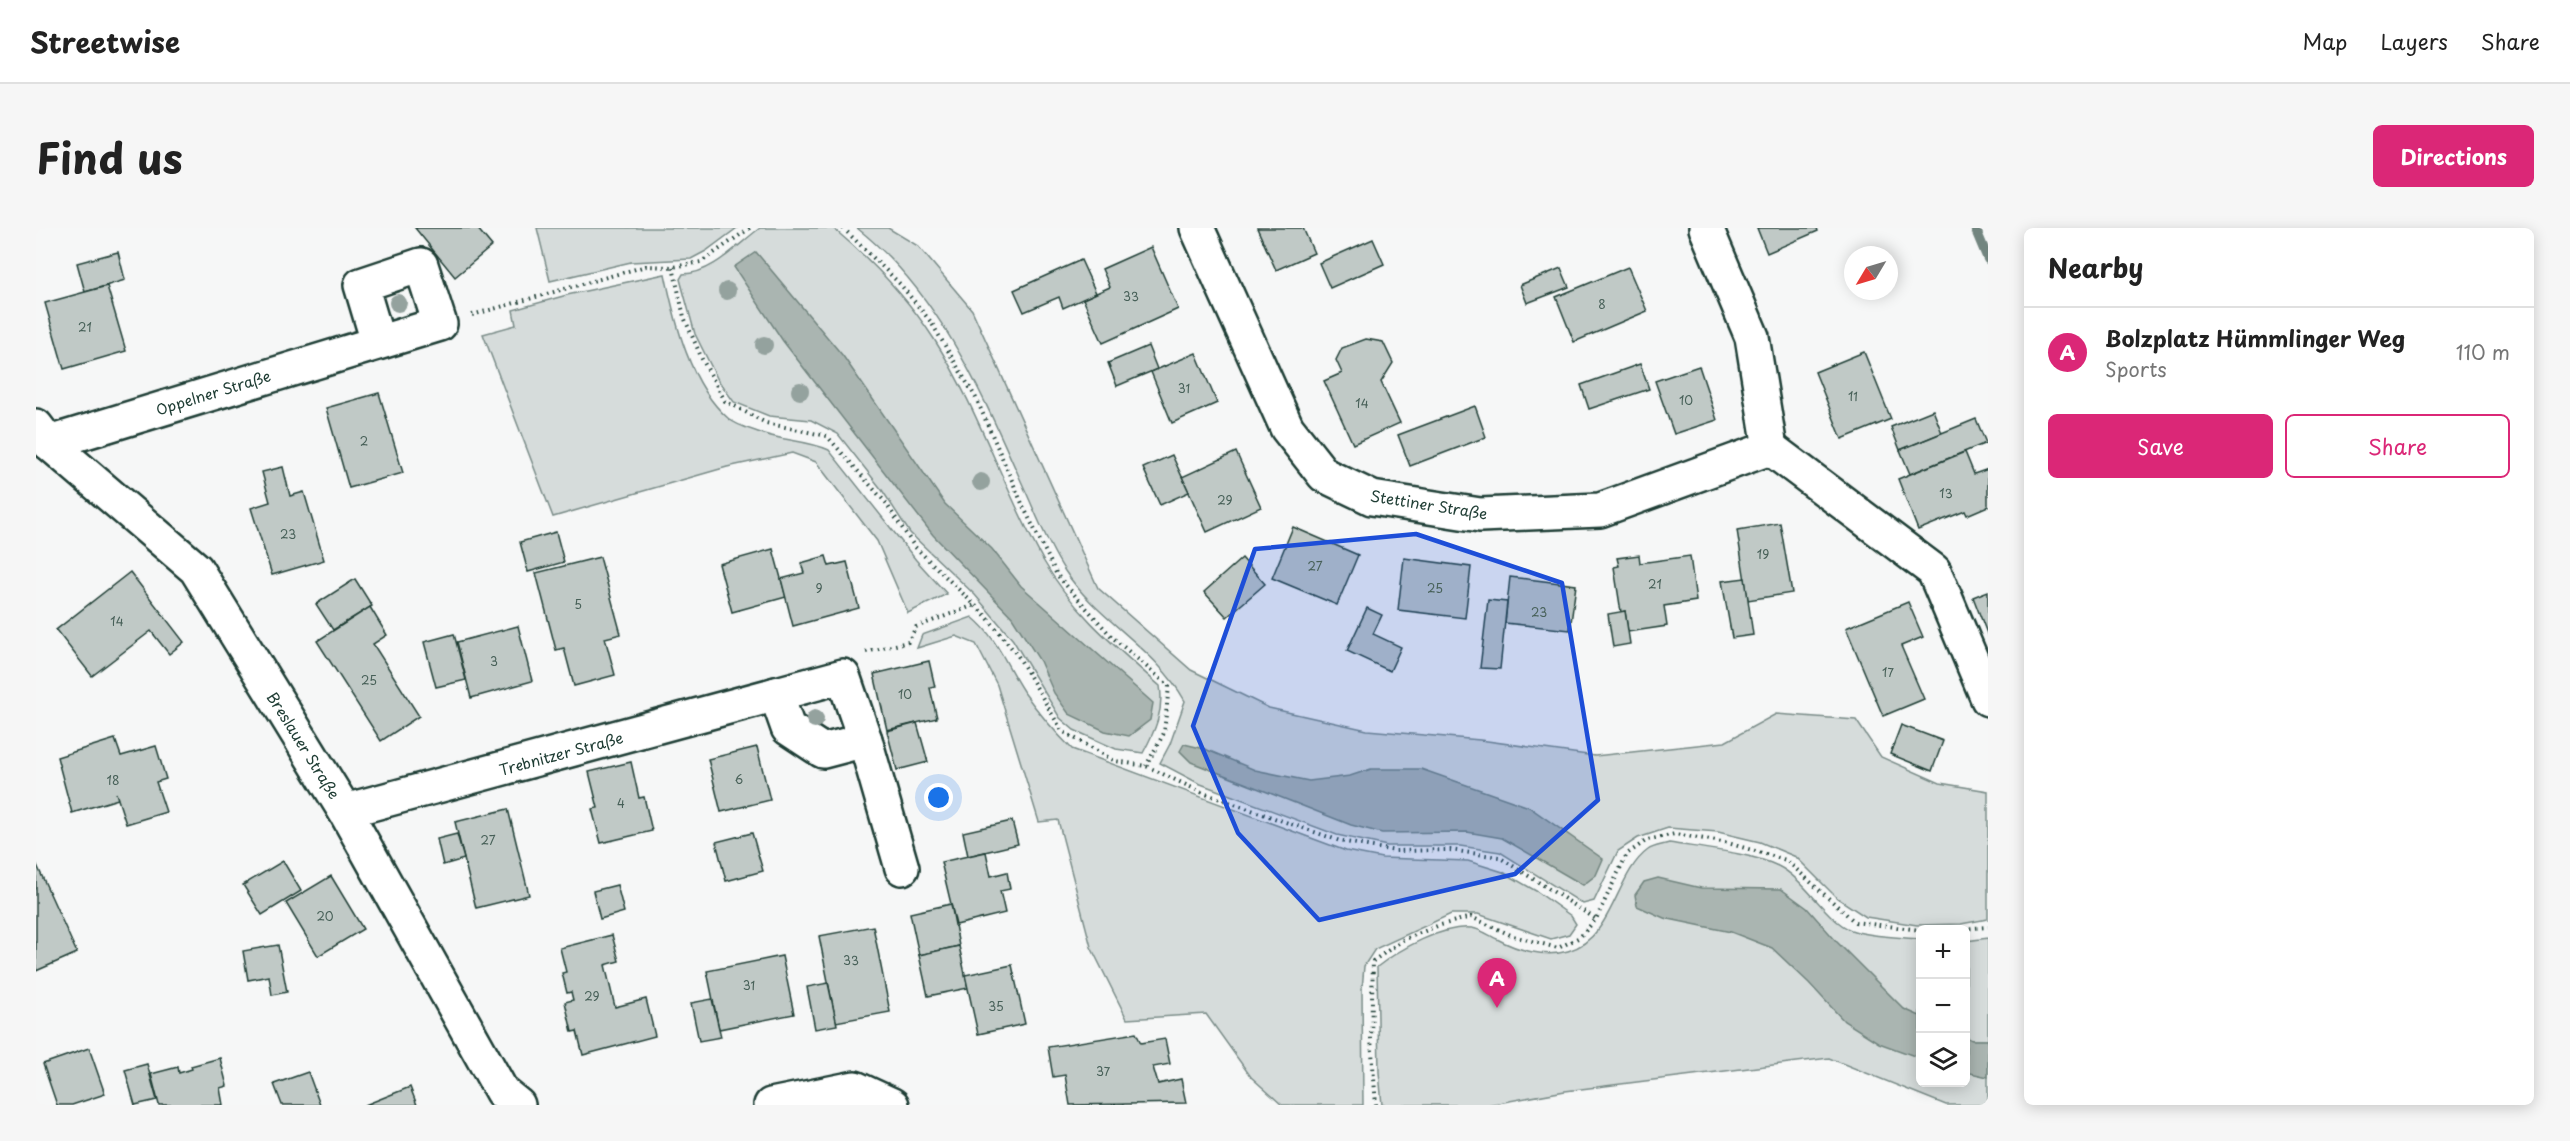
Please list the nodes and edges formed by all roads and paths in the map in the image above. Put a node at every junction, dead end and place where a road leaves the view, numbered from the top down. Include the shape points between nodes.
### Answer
1 (750, 228) edge
2 (843, 228) edge
3 (1197, 228) edge
4 (1706, 228) edge
5 (673, 267) junction
6 (441, 324) junction
7 (378, 342) junction
8 (42, 435) edge
9 (1770, 447) junction
10 (975, 605) junction
11 (864, 653) dead end
12 (776, 694) junction
13 (1988, 699) edge
14 (865, 740) junction
15 (1146, 766) junction
16 (345, 811) junction
17 (902, 868) dead end
18 (1596, 919) junction
19 (1988, 927) edge
20 (1970, 928) edge
21 (1916, 930) edge
22 (518, 1105) edge
23 (771, 1105) edge
24 (892, 1105) edge
25 (1376, 1105) edge

1 - 5 path via 701,262
2 - 15 path via 900,284 931,322 976,398 1057,575 1112,637 1169,686 1164,733
3 - 9 street, Stettiner Straße via 1287,428 1324,475 1372,498 1480,515 1600,510
4 - 9 street via 1752,337
5 - 6 path via 646,266
5 - 10 path via 684,317 725,401 766,423 827,436 886,503 914,546
6 - 7 street, Oppelner Straße
6 - 7 street via 421,265 361,285
7 - 8 street, Oppelner Straße
8 - 16 street, Breslauer Straße via 196,569
9 - 13 street via 1934,571
10 - 11 path via 916,627 908,642
10 - 15 path via 1018,656 1062,731 1115,761
12 - 14 street via 788,728 823,751
12 - 14 street, Trebnitzer Straße via 843,676
12 - 16 street, Trebnitzer Straße
14 - 17 street, Trebnitzer Straße
15 - 18 path via 1203,793 1340,841 1395,851 1450,850 1499,857
16 - 22 street, Breslauer Straße via 502,1092
18 - 21 path via 1627,854 1647,840 1674,834 1728,843 1786,860 1856,922
18 - 25 path via 1580,937 1558,948 1513,936 1471,917 1403,940 1373,961 1371,1039
19 - 20 path
23 - 24 street via 855,1088

